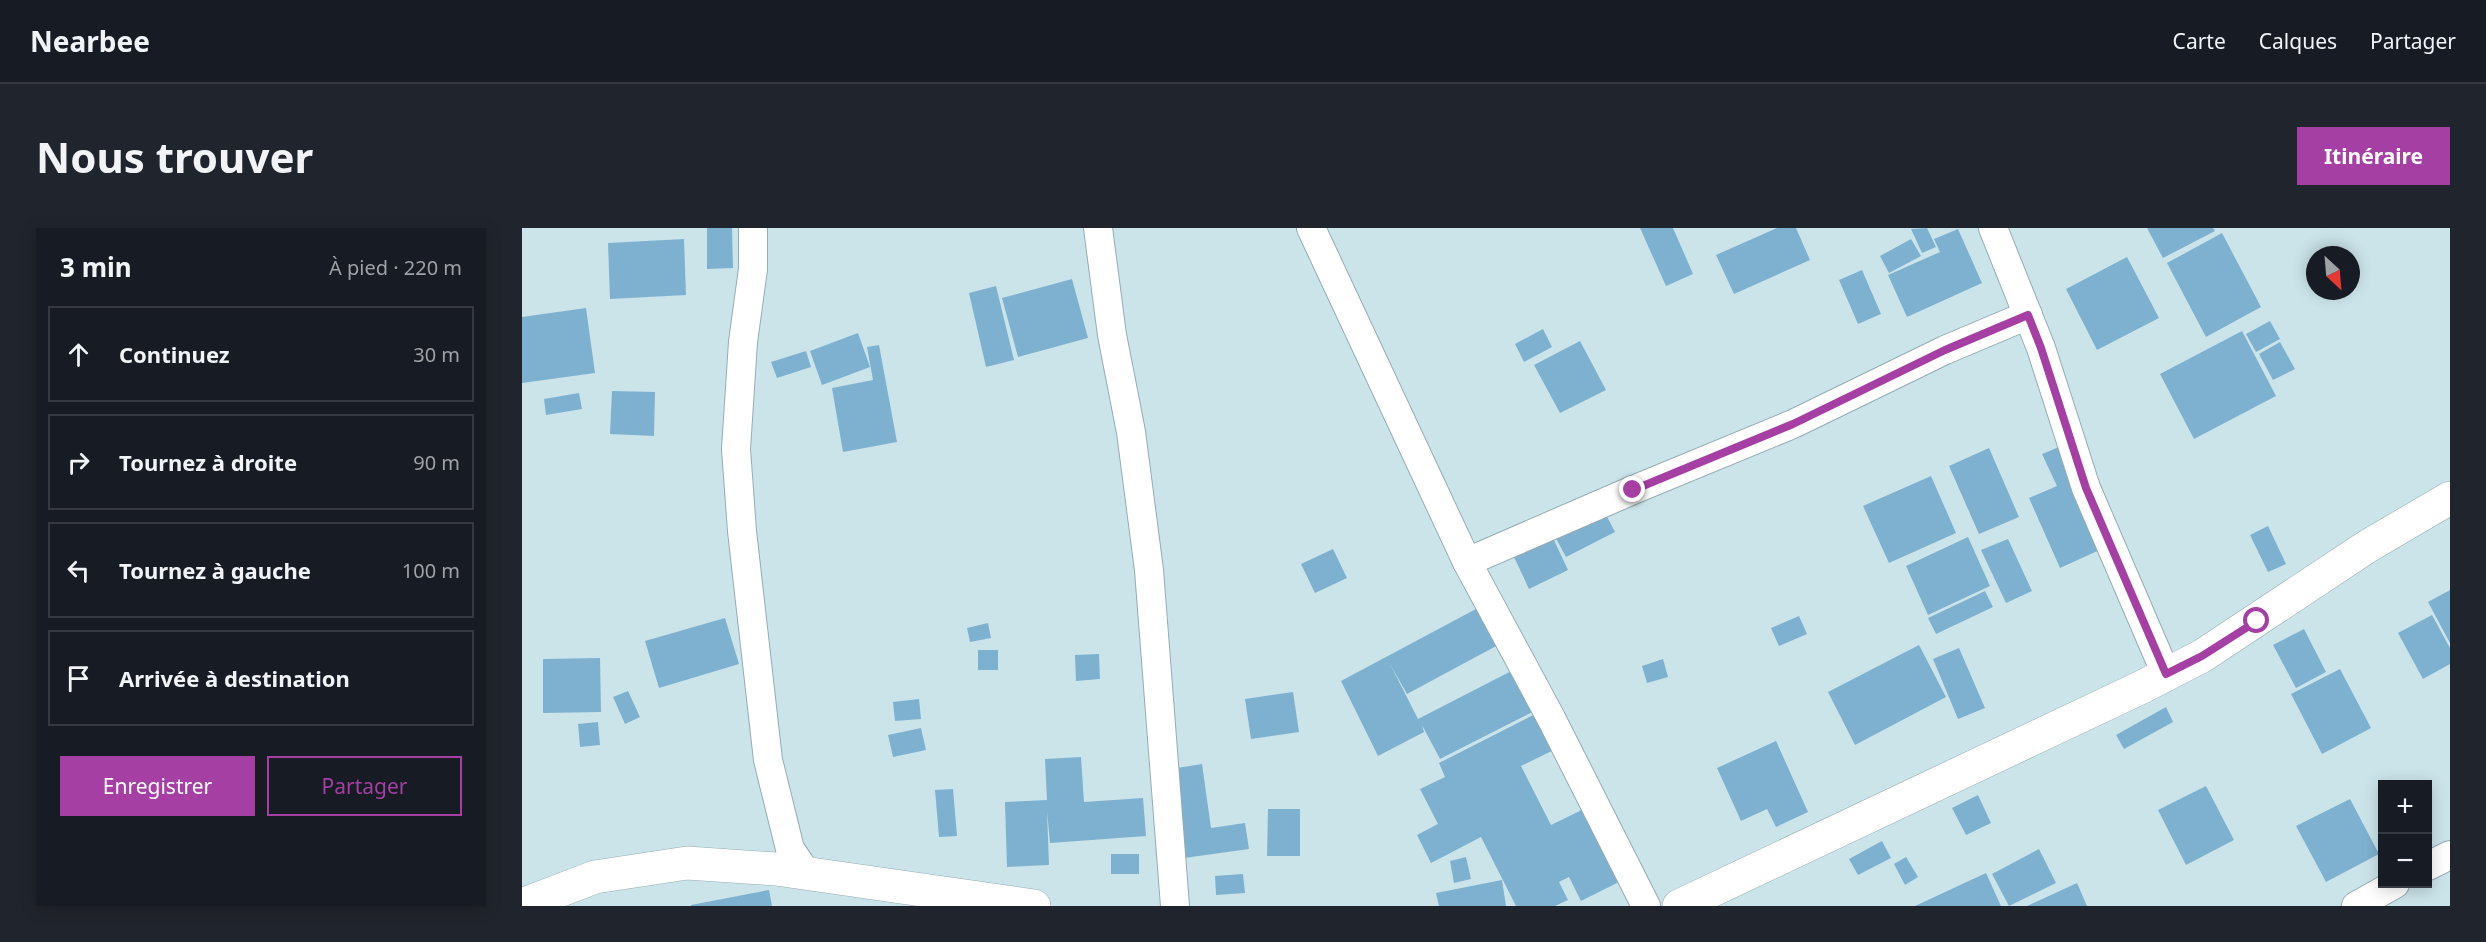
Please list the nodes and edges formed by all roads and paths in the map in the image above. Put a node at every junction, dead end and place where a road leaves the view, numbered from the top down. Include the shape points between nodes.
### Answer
1 (753, 228) edge
2 (1098, 228) edge
3 (1311, 228) edge
4 (1993, 228) edge
5 (2028, 315) junction
6 (2450, 498) edge
7 (1467, 562) junction
8 (2166, 674) junction
9 (2450, 855) edge
10 (2432, 864) edge
11 (807, 874) junction
12 (2388, 888) edge
13 (951, 901) edge
14 (522, 905) edge
15 (1034, 906) edge
16 (1175, 906) edge
17 (1647, 906) edge
18 (1679, 906) edge
19 (2356, 906) edge

1 - 11 street via 753,269 743,342 736,449 742,531 768,760 790,849
2 - 16 street via 1149,570
3 - 7 street
4 - 5 street
5 - 7 street via 1945,350 1793,424
5 - 8 street via 2086,488
6 - 8 street via 2368,546 2202,656
7 - 17 street
8 - 18 street
9 - 10 street
11 - 13 street
11 - 14 street via 687,863 595,877
12 - 19 street
13 - 15 street

